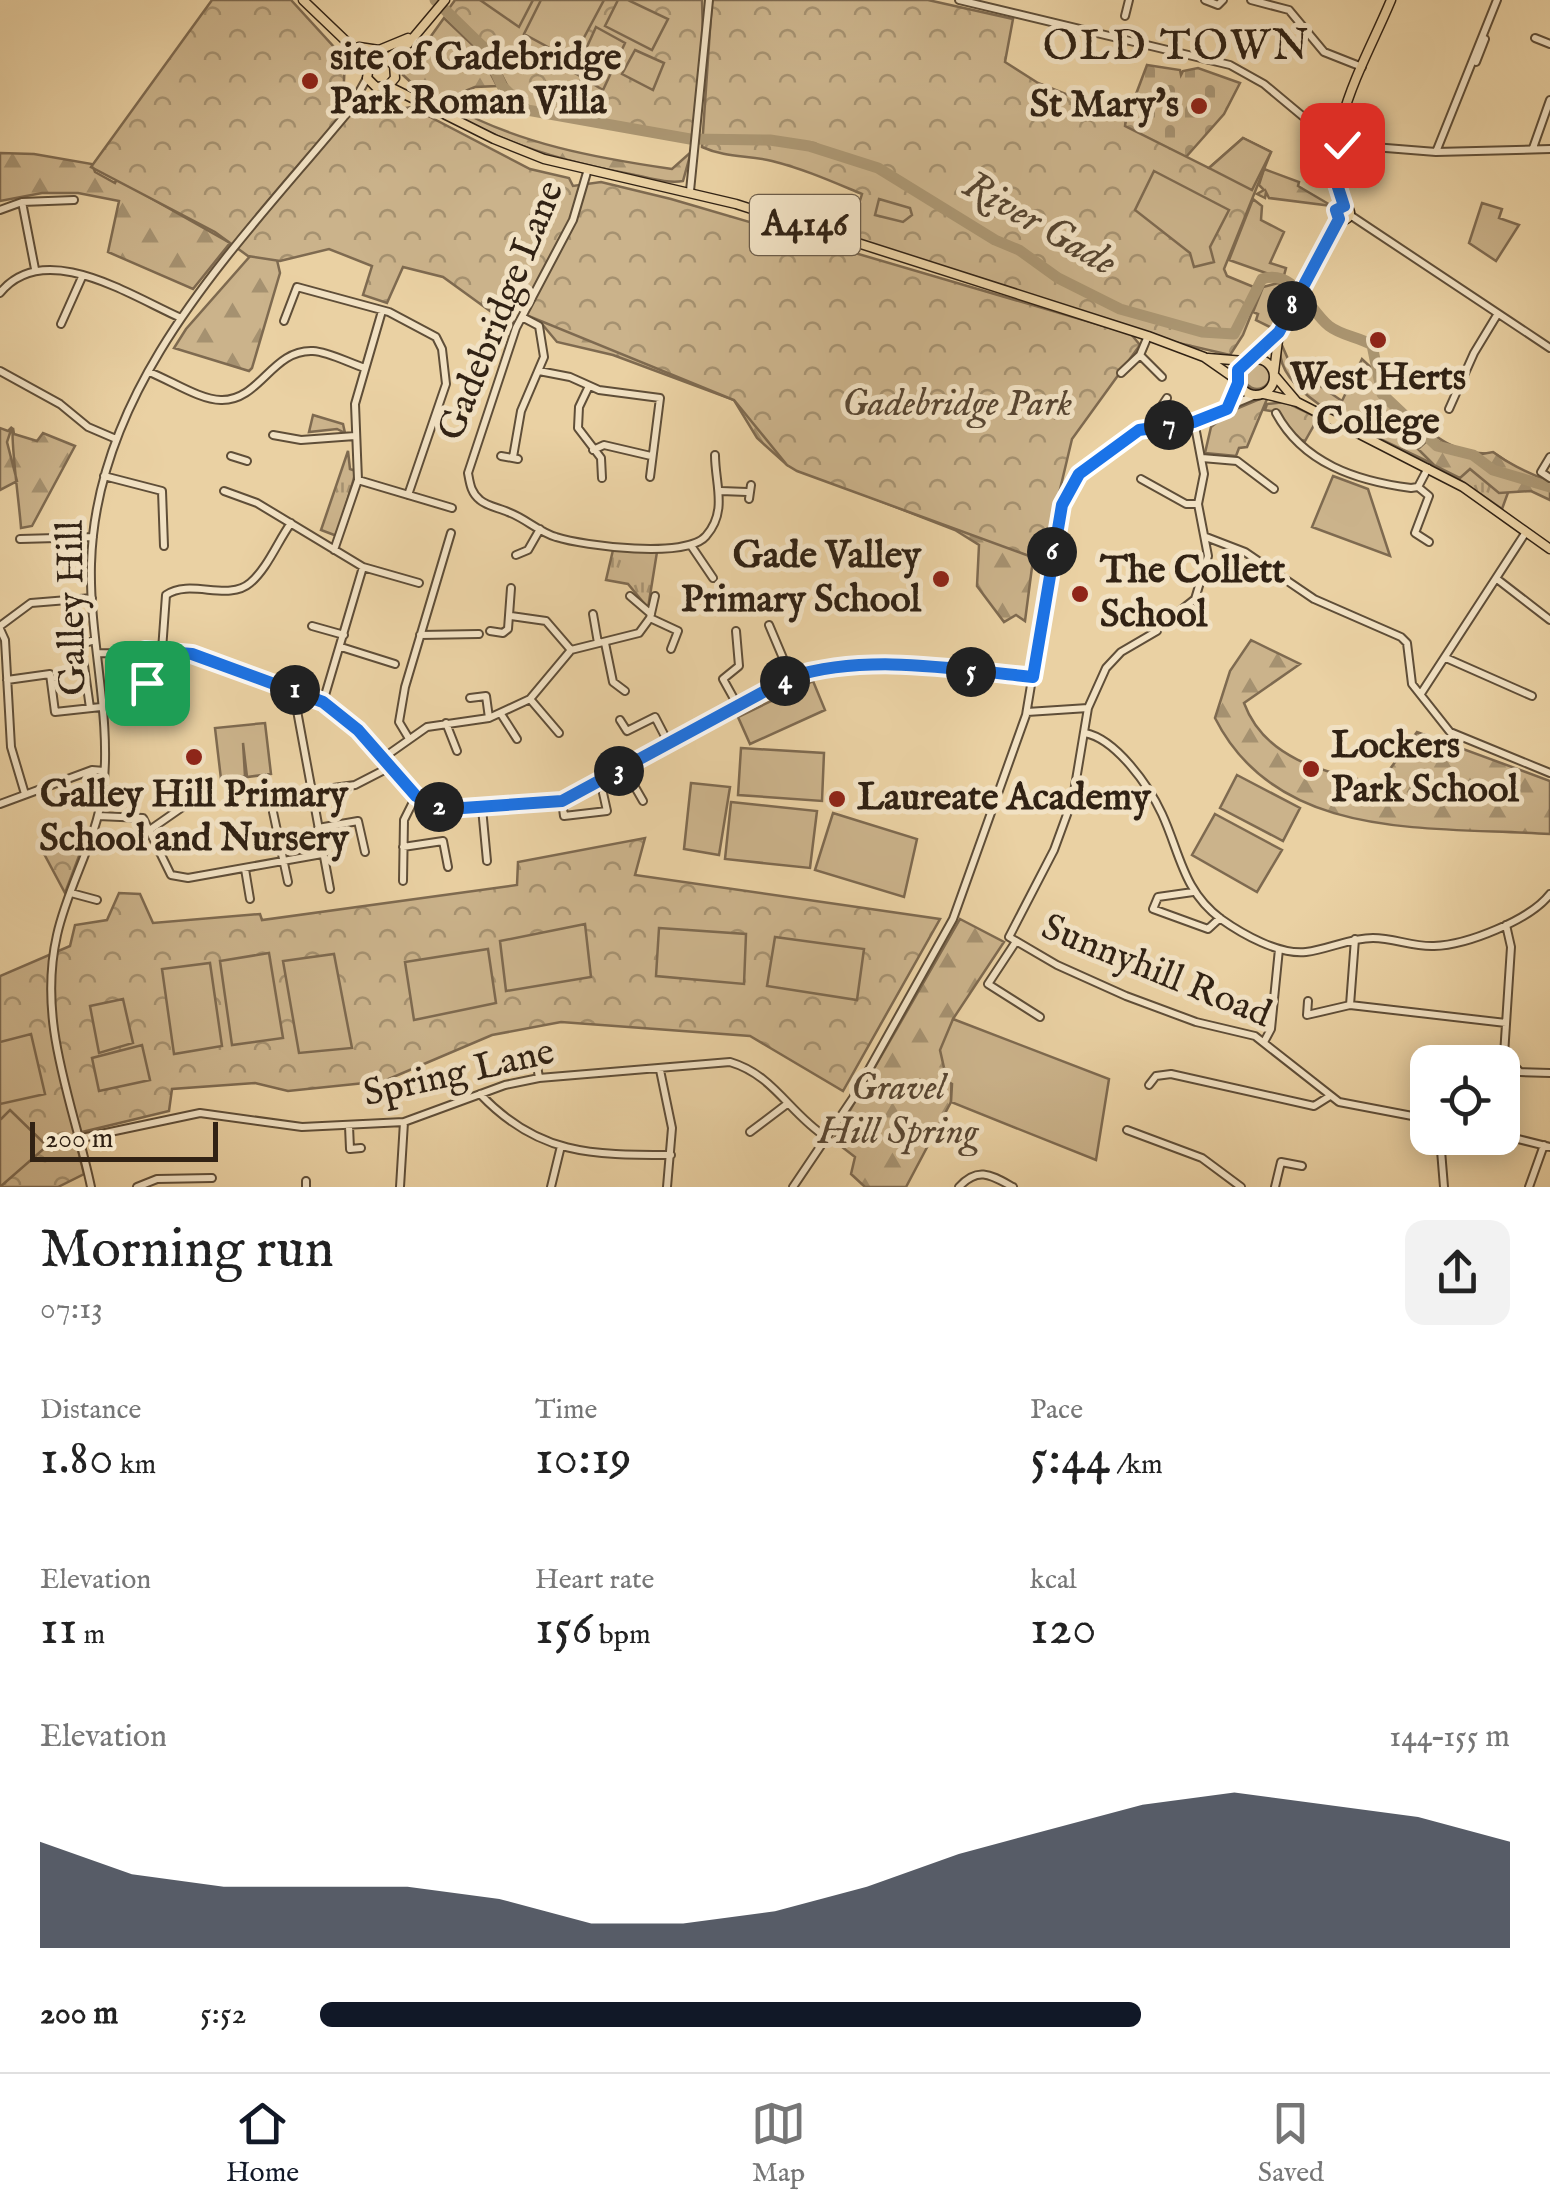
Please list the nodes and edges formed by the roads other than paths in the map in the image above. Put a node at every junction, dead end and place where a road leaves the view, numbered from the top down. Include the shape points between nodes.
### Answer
1 (303, 0) edge
2 (445, 0) edge
3 (709, 0) edge
4 (959, 0) edge
5 (1129, 0) edge
6 (1205, 0) edge
7 (1223, 0) edge
8 (1254, 0) edge
9 (1392, 0) edge
10 (1497, 0) edge
11 (976, 2) edge
12 (1125, 16) dead end
13 (1484, 30) junction
14 (418, 33) junction
15 (1535, 38) dead end
16 (408, 44) junction
17 (1550, 44) edge
18 (350, 45) junction
19 (386, 58) junction
20 (375, 59) junction
21 (1476, 62) dead end
22 (1362, 67) junction
23 (396, 73) junction
24 (366, 75) junction
25 (388, 86) junction
26 (376, 87) junction
27 (408, 93) junction
28 (358, 97) junction
29 (1550, 100) edge
30 (1336, 144) junction
31 (1533, 148) junction
32 (1550, 149) edge
33 (1436, 152) junction
34 (588, 170) junction
35 (690, 191) junction
36 (74, 200) dead end
37 (22, 202) junction
38 (1344, 206) junction
39 (0, 210) edge
40 (1350, 215) junction
41 (1339, 219) junction
42 (35, 269) junction
43 (82, 277) junction
44 (0, 293) edge
45 (382, 312) junction
46 (1497, 314) junction
47 (522, 316) junction
48 (181, 318) junction
49 (284, 321) dead end
50 (61, 324) dead end
51 (1279, 332) junction
52 (1148, 336) junction
53 (1550, 348) edge
54 (1140, 355) junction
55 (1204, 357) junction
56 (1247, 360) junction
57 (365, 368) junction
58 (0, 371) edge
59 (539, 371) junction
60 (150, 372) junction
61 (1121, 373) dead end
62 (1274, 374) junction
63 (1162, 377) dead end
64 (1238, 381) junction
65 (589, 386) junction
66 (1261, 394) junction
67 (1167, 398) dead end
68 (1297, 402) junction
69 (1227, 409) junction
70 (1449, 409) dead end
71 (1276, 412) dead end
72 (1194, 422) junction
73 (1165, 425) junction
74 (273, 435) dead end
75 (354, 436) junction
76 (116, 439) junction
77 (594, 450) junction
78 (715, 455) dead end
79 (231, 456) dead end
80 (501, 456) dead end
81 (651, 456) junction
82 (1550, 457) edge
83 (1202, 458) junction
84 (247, 462) dead end
85 (1428, 468) junction
86 (104, 476) junction
87 (650, 477) dead end
88 (602, 478) dead end
89 (1141, 478) dead end
90 (1550, 478) edge
91 (358, 480) junction
92 (1418, 487) junction
93 (1274, 488) dead end
94 (722, 490) junction
95 (224, 491) dead end
96 (749, 492) dead end
97 (408, 495) junction
98 (1198, 504) junction
99 (452, 508) dead end
100 (291, 523) junction
101 (540, 529) junction
102 (1526, 532) junction
103 (451, 533) dead end
104 (93, 537) junction
105 (1206, 537) junction
106 (20, 539) dead end
107 (1429, 542) dead end
108 (164, 546) dead end
109 (692, 547) junction
110 (1550, 549) edge
111 (334, 550) junction
112 (516, 555) dead end
113 (364, 567) junction
114 (713, 578) dead end
115 (1497, 580) junction
116 (418, 583) dead end
117 (511, 588) dead end
118 (630, 596) dead end
119 (655, 596) dead end
120 (92, 598) junction
121 (593, 614) dead end
122 (511, 616) junction
123 (651, 616) junction
124 (1170, 618) dead end
125 (1550, 620) edge
126 (312, 626) dead end
127 (769, 626) dead end
128 (0, 628) edge
129 (490, 631) dead end
130 (736, 631) dead end
131 (1157, 631) dead end
132 (479, 634) dead end
133 (344, 635) junction
134 (420, 635) junction
135 (95, 640) junction
136 (601, 643) junction
137 (341, 647) junction
138 (671, 649) dead end
139 (145, 650) junction
140 (162, 650) junction
141 (571, 650) junction
142 (97, 653) junction
143 (1446, 658) junction
144 (395, 664) dead end
145 (791, 677) junction
146 (1033, 677) junction
147 (7, 680) junction
148 (131, 684) dead end
149 (292, 688) junction
150 (625, 691) dead end
151 (1422, 692) junction
152 (1532, 696) dead end
153 (470, 698) dead end
154 (530, 699) junction
155 (323, 702) junction
156 (738, 706) junction
157 (101, 707) junction
158 (90, 708) junction
159 (1088, 708) junction
160 (1027, 712) junction
161 (501, 714) junction
162 (4, 718) edge
163 (489, 718) junction
164 (620, 720) dead end
165 (446, 723) junction
166 (1086, 732) junction
167 (560, 733) dead end
168 (408, 737) junction
169 (517, 739) dead end
170 (669, 744) junction
171 (457, 751) dead end
172 (382, 758) junction
173 (390, 767) junction
174 (624, 768) junction
175 (104, 771) junction
176 (1550, 773) edge
177 (311, 791) junction
178 (603, 793) dead end
179 (25, 794) junction
180 (416, 796) junction
181 (643, 800) dead end
182 (562, 801) junction
183 (0, 804) edge
184 (184, 806) dead end
185 (482, 808) junction
186 (273, 812) dead end
187 (98, 816) junction
188 (318, 828) junction
189 (151, 829) junction
190 (402, 847) junction
191 (365, 852) dead end
192 (322, 854) junction
193 (488, 861) dead end
194 (283, 862) junction
195 (448, 868) dead end
196 (245, 869) junction
197 (402, 881) dead end
198 (288, 882) dead end
199 (330, 889) dead end
200 (1193, 892) junction
201 (71, 894) junction
202 (1550, 894) edge
203 (250, 899) dead end
204 (98, 900) dead end
205 (1220, 918) junction
206 (1506, 924) junction
207 (1355, 939) junction
208 (1012, 940) junction
209 (1279, 948) junction
210 (1308, 1002) dead end
211 (1350, 1005) junction
212 (1040, 1017) dead end
213 (1506, 1023) junction
214 (1264, 1042) junction
215 (528, 1060) dead end
216 (660, 1070) junction
217 (1550, 1073) edge
218 (539, 1078) junction
219 (1149, 1085) dead end
220 (480, 1094) junction
221 (1330, 1096) junction
222 (788, 1104) junction
223 (1410, 1115) edge
224 (404, 1122) junction
225 (348, 1126) junction
226 (1128, 1130) dead end
227 (750, 1132) dead end
228 (826, 1137) junction
229 (77, 1139) junction
230 (1520, 1139) edge
231 (561, 1146) junction
232 (1547, 1146) edge
233 (361, 1148) dead end
234 (671, 1155) junction
235 (1441, 1155) edge
236 (1302, 1166) dead end
237 (212, 1178) dead end
238 (91, 1187) edge
239 (137, 1187) edge
240 (400, 1187) edge
241 (551, 1187) edge
242 (667, 1187) edge
243 (793, 1187) edge
244 (959, 1187) edge
245 (1012, 1187) edge
246 (1242, 1187) edge
247 (1275, 1187) edge
248 (1444, 1187) edge
249 (1529, 1187) edge

1 - 18 main road
2 - 14 main road
3 - 35 street
4 - 11 street
5 - 12 street
6 - 7 street
8 - 22 street via 1289,10 1324,52
9 - 22 main road
10 - 13 street
11 - 30 street via 1231,65
13 - 21 street
13 - 33 street
14 - 16 main road
14 - 18 main road via 379,50
15 - 17 street
16 - 19 main road
16 - 23 main road
18 - 20 main road
18 - 24 main road
19 - 20 main road
19 - 23 main road
20 - 24 main road
22 - 30 main road
23 - 25 main road
23 - 27 main road, A4146
24 - 26 main road
24 - 28 street, Galley Hill
25 - 26 main road
25 - 27 main road, A4146
26 - 28 street, Galley Hill
27 - 34 main road, A4146 via 494,140
28 - 48 street, Galley Hill
29 - 31 street
30 - 33 street
30 - 38 main road via 1335,178
31 - 32 street
31 - 33 street
34 - 35 main road, A4146
34 - 47 street, Gadebridge Lane via 573,220
35 - 52 main road, A4146
36 - 37 street
37 - 39 street
37 - 42 street
38 - 40 main road
38 - 41 main road via 1336,210
40 - 41 main road
40 - 46 street
41 - 51 main road
42 - 43 street
42 - 44 street
43 - 48 street
43 - 50 street
45 - 49 street via 296,286
45 - 57 street
45 - 97 street via 423,327 442,349 446,384
46 - 53 street
46 - 70 street
47 - 59 street via 542,332
47 - 101 street, Gadebridge Lane via 468,473 482,503
48 - 60 street, Galley Hill
51 - 56 main road
51 - 62 main road
52 - 54 street
52 - 55 main road, A4146
54 - 61 street
54 - 63 street
55 - 56 main road, A4146
55 - 64 main road, A4146
56 - 62 main road
56 - 64 main road
57 - 60 street via 315,351 297,354 280,360 244,394 219,401
57 - 75 street
58 - 76 street
59 - 65 street
59 - 80 street via 521,411 516,458
60 - 76 street, Galley Hill
62 - 66 main road via 1274,386
62 - 68 main road
64 - 66 main road
64 - 69 street
65 - 77 street via 577,422
65 - 81 street via 660,398
66 - 68 main road
66 - 69 street
67 - 73 street via 1161,406
68 - 85 main road
69 - 72 street
71 - 92 street via 1290,440 1342,473
72 - 73 street
72 - 83 street
73 - 146 street via 1139,430 1108,449 1079,474 1062,505
74 - 75 street
75 - 91 street
76 - 86 street, Galley Hill
77 - 81 street via 604,445
77 - 88 street via 603,463
78 - 94 street
79 - 84 street
81 - 87 street
82 - 90 street via 1541,472
83 - 93 street via 1238,461
83 - 98 street
85 - 92 street
85 - 102 main road
86 - 104 street, Galley Hill
86 - 108 street via 162,491
89 - 98 street
91 - 97 street
91 - 111 street
92 - 107 street via 1428,496 1415,533
94 - 96 street
94 - 109 street via 715,522
95 - 100 street
97 - 99 street
98 - 105 street
100 - 111 street
100 - 140 street via 250,583 178,586 166,595
101 - 109 street via 615,547
101 - 112 street via 528,550
102 - 110 main road
102 - 115 street
103 - 134 street
104 - 106 street
104 - 120 street, Galley Hill
105 - 124 street via 1208,556 1195,599
105 - 151 street via 1245,552 1314,599 1401,637 1412,684
109 - 114 street
111 - 113 street
113 - 116 street
113 - 133 street
115 - 125 street
115 - 143 street
117 - 122 street
118 - 123 street
119 - 123 street
120 - 128 street via 31,603
120 - 135 street, Galley Hill
121 - 136 street
122 - 129 street via 506,633
122 - 141 street via 546,621
123 - 136 street via 639,633
123 - 138 street via 683,632
126 - 133 street
127 - 145 street
128 - 147 street
130 - 156 street via 739,666 723,679
131 - 159 street via 1106,668
132 - 134 street
133 - 137 street
134 - 168 street via 399,722
135 - 142 street, Galley Hill
135 - 158 street via 82,644
136 - 141 street
136 - 150 street via 614,682
137 - 144 street
137 - 155 street
139 - 140 street
139 - 142 street
139 - 148 street via 147,683
140 - 149 street
141 - 154 street
142 - 157 street, Galley Hill
143 - 151 street
143 - 152 street
145 - 146 street via 849,664
145 - 156 street
146 - 160 street
147 - 158 street via 50,674 56,712
147 - 162 street
149 - 155 street
149 - 177 street
151 - 176 street via 1450,732
153 - 163 street via 486,696
154 - 161 street
154 - 167 street
155 - 172 street
156 - 170 street
157 - 158 street
157 - 175 street, Galley Hill
159 - 160 street
159 - 166 street
160 - 228 street via 954,919
161 - 163 street
161 - 169 street
162 - 179 street
163 - 165 street
164 - 170 street via 627,731 654,717
165 - 168 street
165 - 171 street
166 - 200 street via 1126,762 1162,812
166 - 208 street via 1073,798
168 - 172 street
170 - 174 street
172 - 173 street
173 - 177 street via 355,785
173 - 180 street
174 - 181 street
174 - 182 street
175 - 179 street
175 - 187 street, Galley Hill
177 - 188 street
178 - 182 street via 607,810 568,818
179 - 183 street
180 - 185 street via 448,809
180 - 190 street via 406,810
182 - 185 street
184 - 189 street
185 - 193 street
186 - 194 street
187 - 189 street via 143,818
187 - 201 street, Galley Hill
188 - 191 street via 358,821
188 - 192 street
189 - 196 street via 170,875
190 - 195 street via 443,840
190 - 197 street
192 - 194 street
192 - 199 street
194 - 196 street
194 - 198 street
196 - 203 street
200 - 205 street
200 - 205 street via 1158,897 1153,909 1208,929
201 - 204 street
201 - 229 street, Galley Hill via 53,957 50,1005
202 - 206 street via 1540,908
205 - 209 street
206 - 207 street via 1456,944
206 - 213 street
207 - 209 street via 1304,952
207 - 211 street
208 - 212 street via 988,984
208 - 214 street, Sunnyhill Road via 1126,996
209 - 214 street
210 - 211 street via 1308,1015
211 - 213 street
213 - 217 street via 1504,1056 1520,1072
214 - 221 street, Sunnyhill Road
215 - 218 street via 536,1059
216 - 218 street, Spring Lane
216 - 222 street, Spring Lane via 730,1062 763,1075
216 - 234 street
218 - 220 street, Spring Lane
219 - 221 street via 1156,1076 1172,1074 1314,1106
220 - 224 street, Spring Lane
220 - 231 street via 510,1126
221 - 223 street
222 - 227 street
222 - 228 street, Spring Lane
224 - 225 street, Spring Lane
224 - 240 street
225 - 229 street, Spring Lane via 302,1127 200,1113
225 - 233 street via 350,1149
226 - 246 street via 1202,1158
228 - 243 street
229 - 238 street, Galley Hill
230 - 232 street
231 - 234 street via 606,1155
231 - 241 street
232 - 249 street
234 - 242 street
235 - 248 street
236 - 247 street via 1282,1162
237 - 239 street via 158,1179
244 - 245 street via 987,1172

